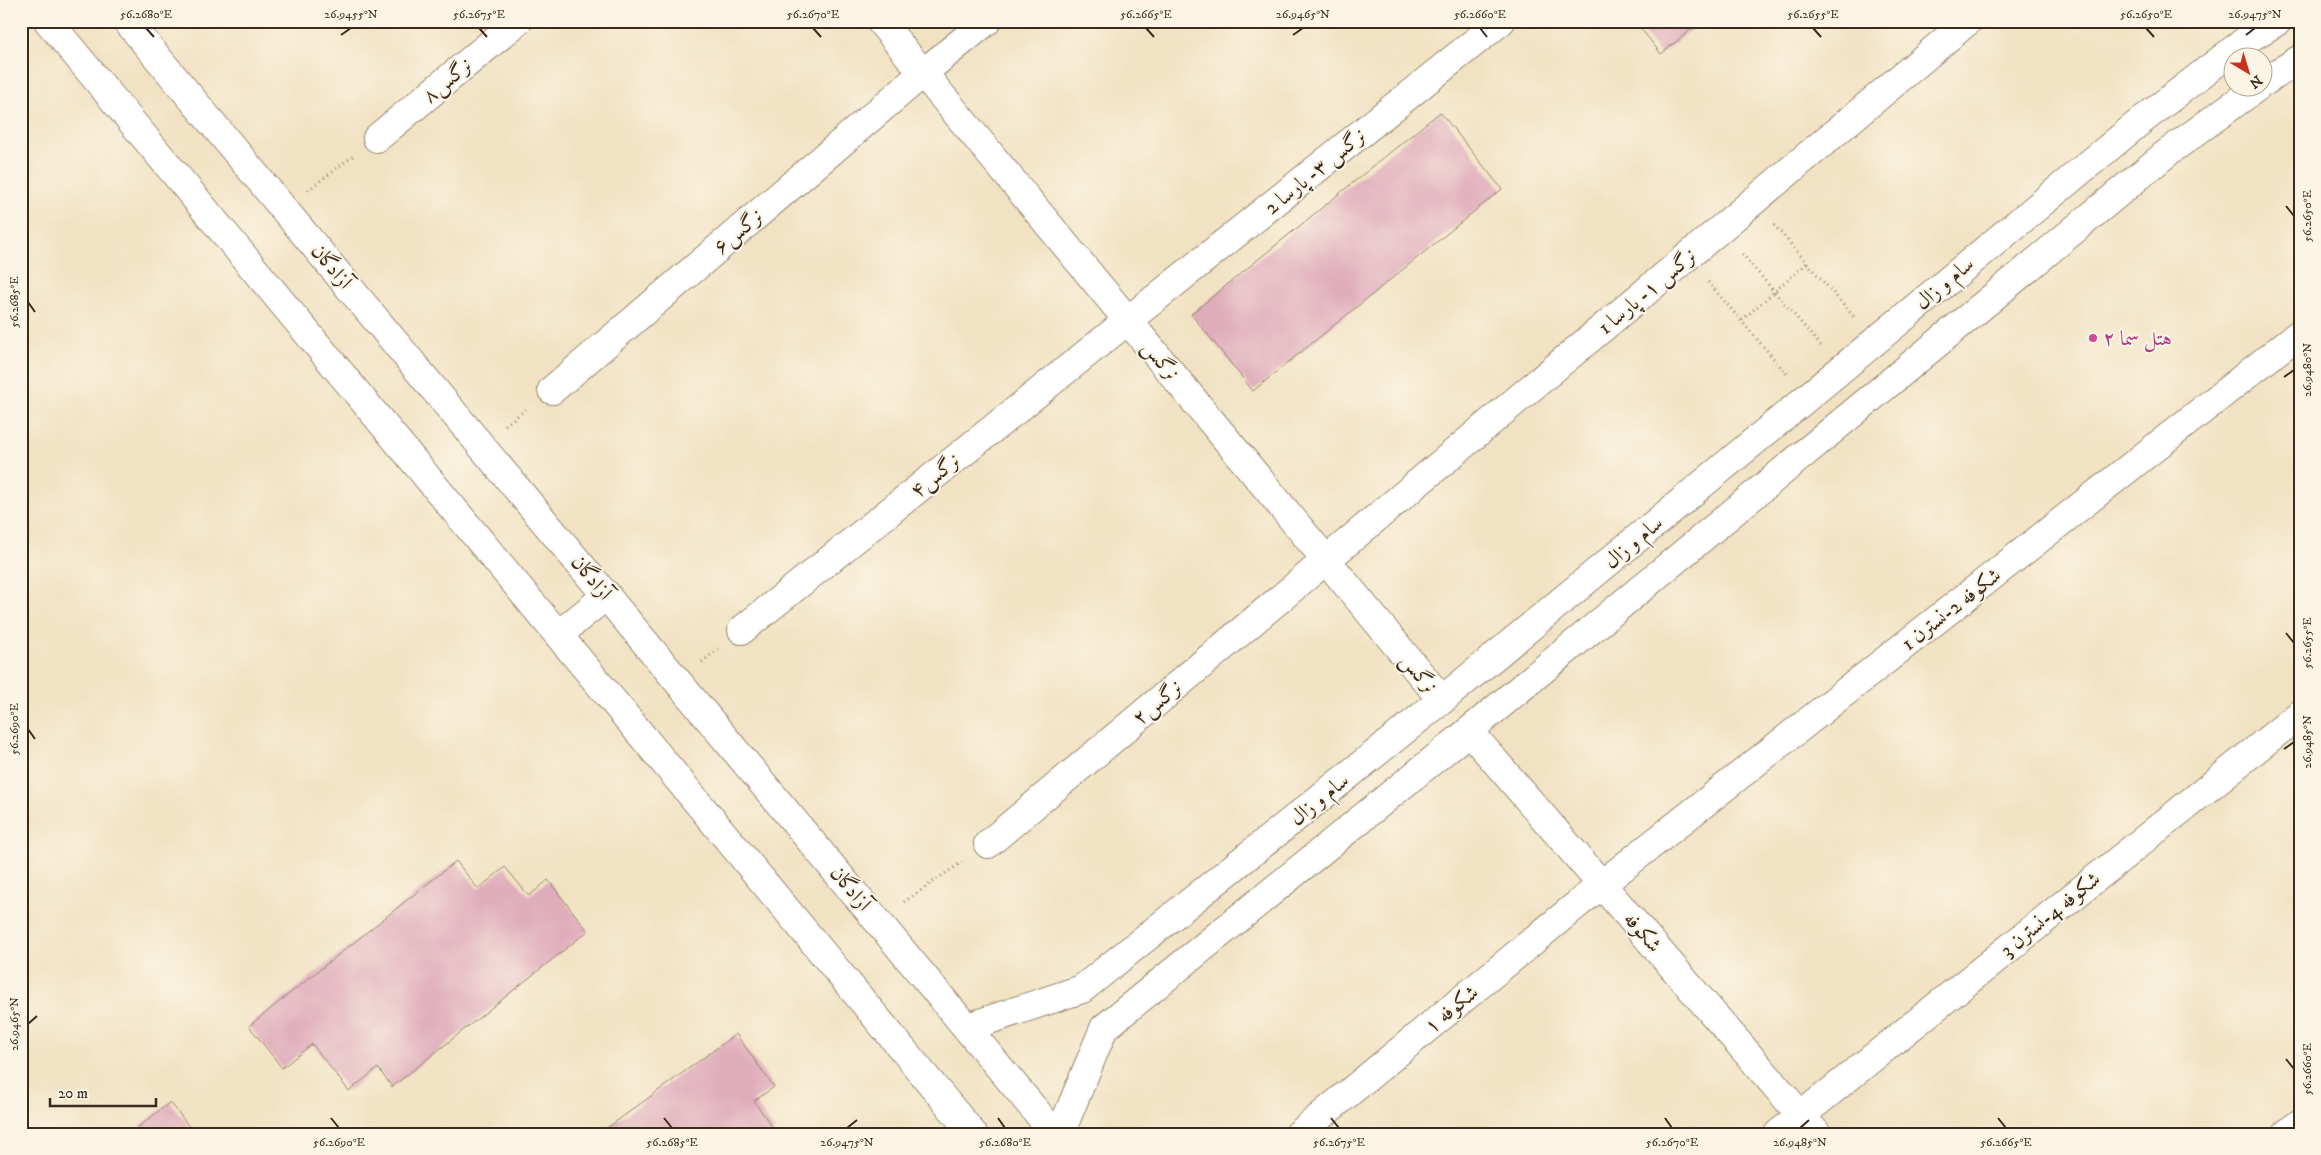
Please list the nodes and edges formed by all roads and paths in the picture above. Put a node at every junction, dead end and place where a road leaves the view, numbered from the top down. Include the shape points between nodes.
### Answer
1 (48, 21) edge
2 (127, 21) edge
3 (518, 21) edge
4 (880, 21) edge
5 (987, 21) edge
6 (1501, 21) edge
7 (1968, 21) edge
8 (2263, 24) edge
9 (2296, 68) edge
10 (923, 73) junction
11 (2274, 78) edge
12 (2242, 98) edge
13 (377, 138) joint
14 (1754, 202) junction
15 (283, 208) junction
16 (1721, 228) junction
17 (1687, 257) junction
18 (1807, 263) junction
19 (1774, 292) junction
20 (1128, 320) junction
21 (1742, 320) junction
22 (2300, 333) edge
23 (1875, 341) junction
24 (1840, 370) junction
25 (552, 390) joint
26 (1807, 397) junction
27 (480, 443) junction
28 (1327, 560) junction
29 (607, 595) junction
30 (742, 630) dead end
31 (558, 635) junction
32 (1442, 700) junction
33 (2300, 714) edge
34 (1469, 731) junction
35 (988, 844) joint
36 (1602, 884) junction
37 (878, 920) junction
38 (968, 1027) junction
39 (2300, 1122) edge
40 (1809, 1124) edge
41 (973, 1134) edge
42 (1055, 1134) edge
43 (1060, 1134) edge
44 (1299, 1134) edge
45 (1778, 1134) edge
46 (2286, 1134) edge

1 - 31 street
2 - 15 street, آزادگان
3 - 13 street, نرگس۸
4 - 10 street, نرگس
5 - 10 street, نرگس۶
6 - 20 street, نرگس ۳- پارسا 2
7 - 14 street, نرگس ۱- پارسا 1
8 - 23 street, سام و زال
9 - 11 street
10 - 20 street, نرگس
10 - 25 street, نرگس۶
12 - 34 street, سام و زال via 2167,153
13 - 15 path
14 - 16 street, نرگس ۱- پارسا 1
14 - 18 path
15 - 27 street, آزادگان
16 - 17 street, نرگس ۱- پارسا 1
16 - 19 path
17 - 21 path
17 - 28 street, نرگس ۱- پارسا 1
18 - 19 path
18 - 23 path
19 - 21 path
19 - 24 path
20 - 28 street, نرگس
20 - 30 street, نرگس۴
21 - 26 path
22 - 36 street, شکوفه 2-نسترن 1
23 - 24 street, سام و زال
24 - 26 street, سام و زال
25 - 27 path
26 - 32 street, سام و زال
27 - 29 street, آزادگان
28 - 32 street, نرگس
28 - 35 street, نرگس۲
29 - 31 street
29 - 37 street, آزادگان
31 - 41 street
32 - 34 street, نرگس
32 - 38 street, سام و زال via 1082,989
33 - 40 street, شکوفه 4-نسترن 3
34 - 36 street, شکوفه
34 - 43 street, سام و زال via 1104,1028
35 - 37 path
36 - 40 street, شکوفه
36 - 44 street, شکوفه ۱
37 - 38 street, آزادگان
38 - 42 street, آزادگان
39 - 46 street
40 - 45 street, شکوفه 4-نسترن 3

